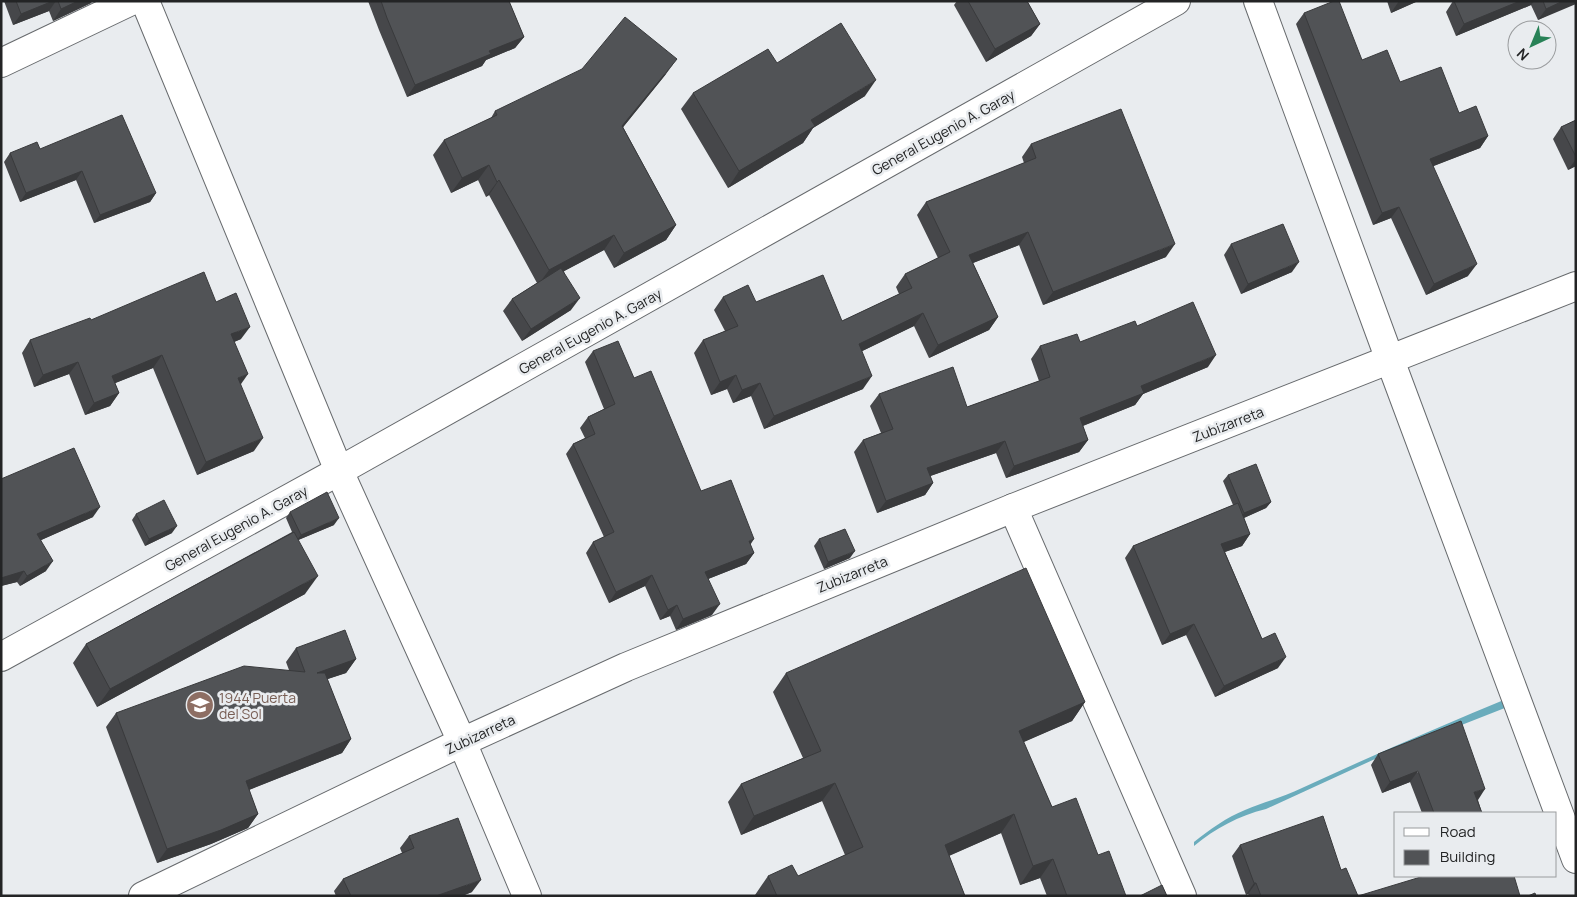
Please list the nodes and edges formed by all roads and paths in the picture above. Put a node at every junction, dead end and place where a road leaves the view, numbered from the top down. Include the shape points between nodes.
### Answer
1 (131, 1) edge
2 (146, 1) edge
3 (1176, 1) edge
4 (1258, 1) edge
5 (1, 63) edge
6 (1576, 286) edge
7 (1390, 360) junction
8 (339, 471) junction
9 (1014, 508) junction
10 (1, 657) edge
11 (462, 742) junction
12 (1576, 859) edge
13 (143, 896) edge
14 (528, 896) edge
15 (1182, 896) edge

1 - 5 street
2 - 8 street
3 - 8 street, General Eugenio A. Garay
4 - 7 street
6 - 7 street, Zubizarreta
7 - 9 street, Zubizarreta
7 - 12 street
8 - 10 street, General Eugenio A. Garay
8 - 11 street
9 - 11 street, Zubizarreta via 626,666
9 - 15 street
11 - 13 street, Zubizarreta
11 - 14 street

